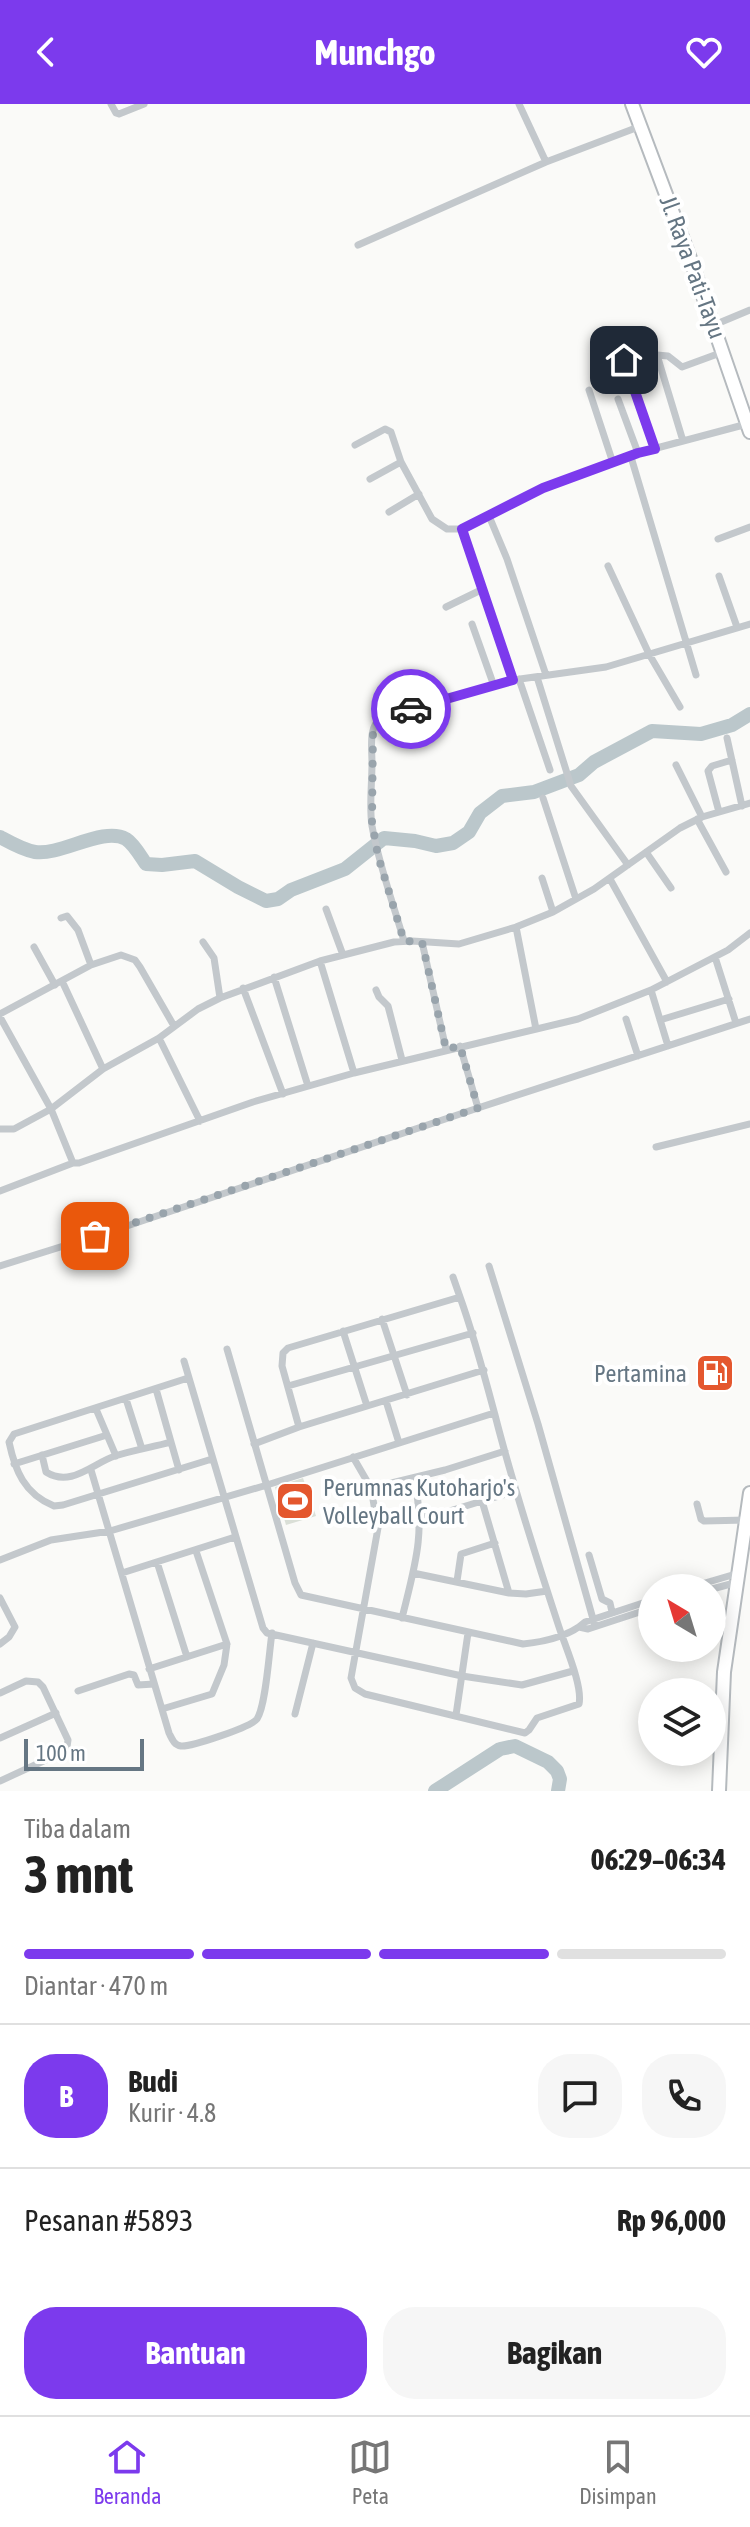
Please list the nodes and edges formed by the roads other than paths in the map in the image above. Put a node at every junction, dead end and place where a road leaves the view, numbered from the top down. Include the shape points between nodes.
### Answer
1 (111, 104) edge
2 (144, 104) edge
3 (519, 104) edge
4 (632, 104) edge
5 (641, 126) junction
6 (546, 162) junction
7 (358, 245) dead end
8 (750, 310) edge
9 (714, 325) junction
10 (723, 352) junction
11 (624, 360) dead end
12 (589, 390) dead end
13 (618, 399) dead end
14 (749, 428) edge
15 (683, 441) junction
16 (355, 445) dead end
17 (655, 449) junction
18 (635, 455) junction
19 (401, 462) junction
20 (613, 463) junction
21 (370, 479) dead end
22 (419, 494) junction
23 (389, 512) dead end
24 (489, 516) junction
25 (750, 527) edge
26 (462, 529) junction
27 (718, 539) dead end
28 (608, 566) dead end
29 (719, 576) dead end
30 (483, 589) junction
31 (446, 607) dead end
32 (472, 624) dead end
33 (750, 624) edge
34 (737, 627) junction
35 (685, 642) junction
36 (649, 654) junction
37 (546, 675) junction
38 (696, 675) dead end
39 (537, 677) junction
40 (516, 680) junction
41 (494, 686) junction
42 (680, 707) dead end
43 (727, 738) dead end
44 (732, 760) junction
45 (676, 765) dead end
46 (550, 770) dead end
47 (543, 798) dead end
48 (746, 804) edge
49 (719, 812) junction
50 (700, 818) junction
51 (646, 852) junction
52 (628, 865) junction
53 (726, 872) dead end
54 (542, 878) dead end
55 (610, 879) junction
56 (671, 888) dead end
57 (576, 899) junction
58 (326, 909) dead end
59 (553, 912) junction
60 (61, 918) dead end
61 (516, 927) junction
62 (750, 933) edge
63 (404, 941) junction
64 (203, 942) dead end
65 (422, 942) junction
66 (34, 947) dead end
67 (343, 955) junction
68 (715, 957) junction
69 (320, 961) junction
70 (91, 965) junction
71 (274, 977) junction
72 (667, 982) junction
73 (59, 983) junction
74 (243, 988) junction
75 (376, 990) dead end
76 (651, 990) junction
77 (220, 998) junction
78 (729, 999) junction
79 (0, 1016) edge
80 (626, 1019) dead end
81 (750, 1019) edge
82 (660, 1020) junction
83 (736, 1023) junction
84 (174, 1026) junction
85 (536, 1029) junction
86 (159, 1038) junction
87 (460, 1046) junction
88 (668, 1046) junction
89 (446, 1049) junction
90 (638, 1056) junction
91 (402, 1060) junction
92 (103, 1069) junction
93 (354, 1073) junction
94 (308, 1086) junction
95 (283, 1094) junction
96 (478, 1108) junction
97 (51, 1109) junction
98 (200, 1121) junction
99 (750, 1124) edge
100 (0, 1129) edge
101 (656, 1147) dead end
102 (73, 1163) junction
103 (0, 1191) edge
104 (0, 1266) edge
105 (489, 1266) dead end
106 (453, 1277) dead end
107 (460, 1297) junction
108 (382, 1319) junction
109 (343, 1331) junction
110 (473, 1333) junction
111 (227, 1349) dead end
112 (394, 1356) junction
113 (184, 1361) dead end
114 (354, 1368) junction
115 (484, 1370) junction
116 (188, 1378) junction
117 (288, 1386) junction
118 (156, 1389) junction
119 (407, 1395) junction
120 (126, 1399) junction
121 (386, 1401) junction
122 (367, 1406) junction
123 (96, 1409) junction
124 (494, 1413) junction
125 (299, 1427) junction
126 (107, 1435) junction
127 (171, 1442) junction
128 (399, 1443) junction
129 (254, 1444) junction
130 (142, 1449) junction
131 (505, 1451) junction
132 (42, 1455) junction
133 (116, 1456) junction
134 (353, 1457) junction
135 (212, 1459) junction
136 (14, 1464) junction
137 (91, 1470) junction
138 (179, 1470) junction
139 (414, 1478) junction
140 (267, 1485) junction
141 (371, 1488) junction
142 (516, 1491) junction
143 (750, 1493) edge
144 (97, 1495) junction
145 (223, 1497) junction
146 (482, 1501) junction
147 (697, 1504) dead end
148 (421, 1516) junction
149 (747, 1520) junction
150 (110, 1531) junction
151 (235, 1537) junction
152 (495, 1543) junction
153 (747, 1544) edge
154 (196, 1551) junction
155 (589, 1555) dead end
156 (0, 1560) edge
157 (157, 1562) junction
158 (122, 1573) junction
159 (413, 1573) junction
160 (738, 1577) junction
161 (726, 1580) edge
162 (457, 1581) junction
163 (726, 1583) edge
164 (547, 1591) junction
165 (509, 1593) junction
166 (0, 1598) edge
167 (638, 1606) edge
168 (363, 1609) junction
169 (638, 1610) edge
170 (612, 1612) junction
171 (623, 1613) junction
172 (402, 1618) junction
173 (594, 1623) junction
174 (272, 1633) junction
175 (468, 1633) junction
176 (561, 1634) junction
177 (313, 1643) junction
178 (0, 1644) edge
179 (227, 1644) junction
180 (356, 1654) junction
181 (187, 1657) junction
182 (149, 1669) junction
183 (573, 1671) junction
184 (462, 1676) junction
185 (723, 1678) edge
186 (154, 1684) junction
187 (78, 1691) dead end
188 (0, 1693) edge
189 (162, 1709) junction
190 (56, 1713) junction
191 (295, 1714) dead end
192 (456, 1715) junction
193 (0, 1738) edge
194 (718, 1766) edge
195 (0, 1781) edge
196 (719, 1791) edge

1 - 2 street via 119,114
3 - 6 street
4 - 5 main road, Jl. Raya Pati-Tayu
5 - 6 street
5 - 9 main road, Jl. Raya Pati-Tayu
6 - 7 street
8 - 9 street
9 - 10 main road, Jl. Raya Pati-Tayu
10 - 14 main road, Jl. Raya Pati-Tayu
10 - 15 street via 682,367 657,355
11 - 17 street
12 - 20 street
13 - 18 street
14 - 15 street
15 - 17 street
16 - 19 street via 388,430
17 - 18 street
18 - 20 street
18 - 35 street
19 - 21 street
19 - 22 street
20 - 24 street via 543,488
22 - 23 street
22 - 26 street via 436,524
24 - 26 street
24 - 37 street
25 - 27 street
26 - 30 street
28 - 36 street
29 - 34 street
30 - 31 street
30 - 40 street
32 - 41 street
33 - 34 street
34 - 35 street
35 - 36 street
35 - 38 street
36 - 37 street via 606,667
36 - 42 street
37 - 39 street
39 - 40 street
39 - 52 street via 569,781
40 - 41 street
40 - 46 street
41 - 63 street via 382,716 373,727 372,822
43 - 44 street
44 - 48 street
44 - 49 street via 708,771
45 - 50 street
47 - 57 street
48 - 49 street
49 - 50 street
50 - 51 street
50 - 53 street
51 - 52 street
51 - 56 street
52 - 55 street
54 - 59 street
55 - 57 street
55 - 72 street
57 - 59 street
58 - 67 street
59 - 61 street
60 - 70 street via 67,916 75,924
61 - 65 street via 459,944
61 - 85 street
62 - 68 street
63 - 65 street
63 - 67 street
64 - 77 street via 214,958
65 - 89 street
66 - 73 street
67 - 69 street
68 - 72 street
68 - 78 street
69 - 71 street
69 - 93 street
70 - 73 street
70 - 84 street via 121,955 135,960
71 - 74 street
71 - 94 street
72 - 76 street
73 - 79 street
73 - 92 street
74 - 77 street
74 - 95 street
75 - 91 street via 388,1006
76 - 82 street
76 - 85 street via 578,1019
77 - 84 street
78 - 82 street
78 - 83 street
79 - 97 street
80 - 90 street
81 - 83 street
82 - 88 street
83 - 88 street
84 - 86 street
85 - 87 street
86 - 92 street
86 - 98 street
87 - 89 street
87 - 96 street
88 - 90 street
89 - 91 street
90 - 96 street
91 - 93 street
92 - 97 street
93 - 94 street
94 - 95 street
95 - 98 street
96 - 104 street
97 - 100 street via 19,1127
97 - 102 street
98 - 102 street
99 - 101 street
102 - 103 street
105 - 173 street
106 - 107 street
107 - 108 street
107 - 110 street
108 - 109 street
108 - 112 street
109 - 114 street
109 - 117 street via 288,1348 281,1359
110 - 112 street
110 - 115 street
111 - 129 street
112 - 114 street
112 - 119 street
113 - 116 street
114 - 117 street
114 - 122 street
115 - 119 street
115 - 124 street
116 - 118 street
116 - 135 street
117 - 125 street
118 - 120 street
118 - 127 street
119 - 121 street
120 - 123 street
120 - 130 street
121 - 122 street
121 - 128 street
122 - 125 street
123 - 126 street
123 - 136 street via 14,1434 9,1442
124 - 128 street
124 - 131 street
125 - 129 street
126 - 132 street
126 - 133 street
127 - 130 street
127 - 138 street
128 - 134 street
129 - 140 street
130 - 133 street
131 - 139 street
131 - 142 street
132 - 136 street
132 - 137 street via 52,1476 68,1478
133 - 137 street
134 - 140 street
134 - 141 street
135 - 138 street
135 - 145 street
136 - 144 street via 23,1484 48,1504
137 - 144 street
138 - 144 street
139 - 141 street
139 - 148 street
140 - 145 street
140 - 168 street via 298,1591
141 - 168 street via 378,1528
142 - 146 street
142 - 164 street
143 - 149 main road
144 - 150 street
145 - 150 street
145 - 151 street
146 - 148 street
146 - 152 street
147 - 149 street via 702,1521
148 - 159 street
149 - 153 main road
150 - 156 street via 51,1540
150 - 158 street
151 - 154 street
151 - 174 street via 263,1628
152 - 162 street via 461,1554
152 - 165 street
153 - 160 main road
154 - 157 street
154 - 179 street
155 - 170 street via 602,1600 610,1603
157 - 158 street
157 - 181 street
158 - 182 street
159 - 162 street
159 - 172 street
160 - 161 street
160 - 163 street
160 - 185 main road
162 - 165 street
164 - 165 street
164 - 176 street
166 - 178 street via 15,1627
167 - 171 street
168 - 172 street
168 - 180 street
169 - 171 street
170 - 171 street
170 - 173 street
171 - 173 street
172 - 175 street
173 - 176 street
174 - 177 street
174 - 189 street via 256,1721 180,1746 171,1739
175 - 176 street via 523,1644
175 - 184 street
176 - 183 street
177 - 180 street
177 - 191 street
179 - 181 street
179 - 189 street via 212,1694
180 - 184 street
180 - 192 street via 351,1684 358,1691
181 - 182 street
182 - 186 street
183 - 184 street via 529,1685
183 - 192 street via 579,1704 537,1718 527,1732
184 - 192 street
186 - 187 street via 138,1685 134,1675 127,1674
186 - 189 street
188 - 190 street via 26,1681 38,1682
190 - 193 street
190 - 195 street via 67,1747
194 - 196 main road

